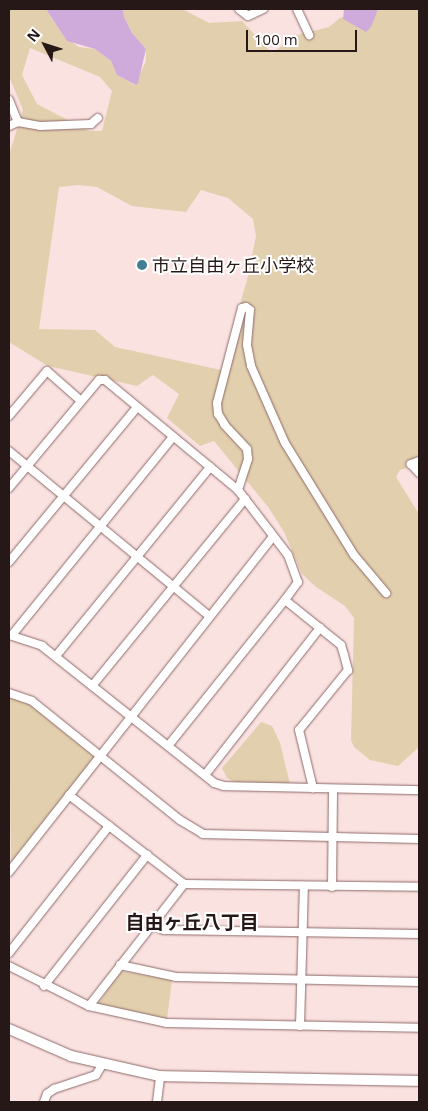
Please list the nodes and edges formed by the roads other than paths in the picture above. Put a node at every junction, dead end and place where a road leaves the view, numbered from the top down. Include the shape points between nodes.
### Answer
1 (239, 9) edge
2 (263, 9) edge
3 (297, 9) edge
4 (309, 35) dead end
5 (9, 100) edge
6 (98, 118) dead end
7 (18, 122) junction
8 (9, 126) edge
9 (82, 401) junction
10 (137, 407) junction
11 (9, 416) edge
12 (173, 437) junction
13 (9, 451) edge
14 (419, 461) edge
15 (27, 466) junction
16 (210, 467) junction
17 (419, 472) edge
18 (9, 488) edge
19 (238, 490) junction
20 (64, 496) junction
21 (245, 499) junction
22 (100, 526) junction
23 (273, 536) junction
24 (137, 556) junction
25 (9, 562) edge
26 (174, 586) junction
27 (386, 593) dead end
28 (284, 600) junction
29 (209, 616) junction
30 (320, 628) junction
31 (10, 635) edge
32 (56, 656) junction
33 (92, 686) junction
34 (9, 693) edge
35 (130, 718) junction
36 (168, 746) junction
37 (100, 757) junction
38 (205, 775) junction
39 (313, 788) junction
40 (333, 789) junction
41 (419, 790) edge
42 (69, 795) junction
43 (109, 826) junction
44 (334, 837) junction
45 (419, 839) edge
46 (147, 855) junction
47 (10, 868) edge
48 (184, 884) junction
49 (304, 886) junction
50 (332, 887) junction
51 (419, 887) edge
52 (152, 925) junction
53 (302, 933) junction
54 (419, 934) edge
55 (9, 953) edge
56 (120, 965) junction
57 (9, 966) edge
58 (301, 979) junction
59 (419, 982) edge
60 (44, 986) junction
61 (89, 1006) junction
62 (300, 1026) junction
63 (419, 1028) edge
64 (9, 1029) edge
65 (102, 1065) junction
66 (160, 1076) junction
67 (419, 1081) edge
68 (44, 1102) edge
69 (157, 1102) edge

1 - 2 street via 248,16
3 - 4 street
5 - 7 street
6 - 7 street via 90,124 40,126
7 - 8 street
9 - 10 street via 99,380 105,380
9 - 11 street via 46,371
9 - 15 street
10 - 12 street
10 - 20 street
12 - 16 street
12 - 22 street
13 - 15 street
14 - 17 street via 411,464
15 - 18 street
15 - 20 street
16 - 19 street
16 - 24 street
19 - 21 street
19 - 27 street via 248,459 247,449 225,425 218,414 217,403 242,308 246,308 250,310 247,345 251,366 285,443 354,555
20 - 22 street
20 - 25 street
21 - 23 street
21 - 26 street
22 - 24 street
22 - 31 street
23 - 28 street via 288,555 298,582
23 - 29 street
24 - 26 street
24 - 32 street
26 - 29 street
26 - 33 street
28 - 30 street
28 - 36 street
29 - 35 street
30 - 38 street
30 - 39 street via 341,644 348,670 300,730
31 - 32 street via 34,641
32 - 33 street
33 - 35 street
34 - 37 street via 32,701
35 - 36 street
35 - 37 street
36 - 38 street
37 - 42 street
37 - 44 street via 192,829 204,834
38 - 39 street via 224,786
39 - 40 street
40 - 41 street
40 - 44 street
42 - 43 street
42 - 47 street
43 - 46 street
43 - 55 street
44 - 45 street
44 - 50 street
46 - 48 street
46 - 60 street
48 - 49 street
48 - 52 street
49 - 50 street
49 - 53 street
50 - 51 street
52 - 53 street via 164,930
52 - 56 street
53 - 54 street
53 - 58 street
56 - 58 street via 176,977
56 - 61 street
57 - 60 street
58 - 59 street
58 - 62 street
60 - 61 street
61 - 62 street via 167,1023
62 - 63 street
64 - 65 street via 48,1047
65 - 66 street
65 - 68 street via 96,1075 54,1089
66 - 67 street
66 - 69 street

